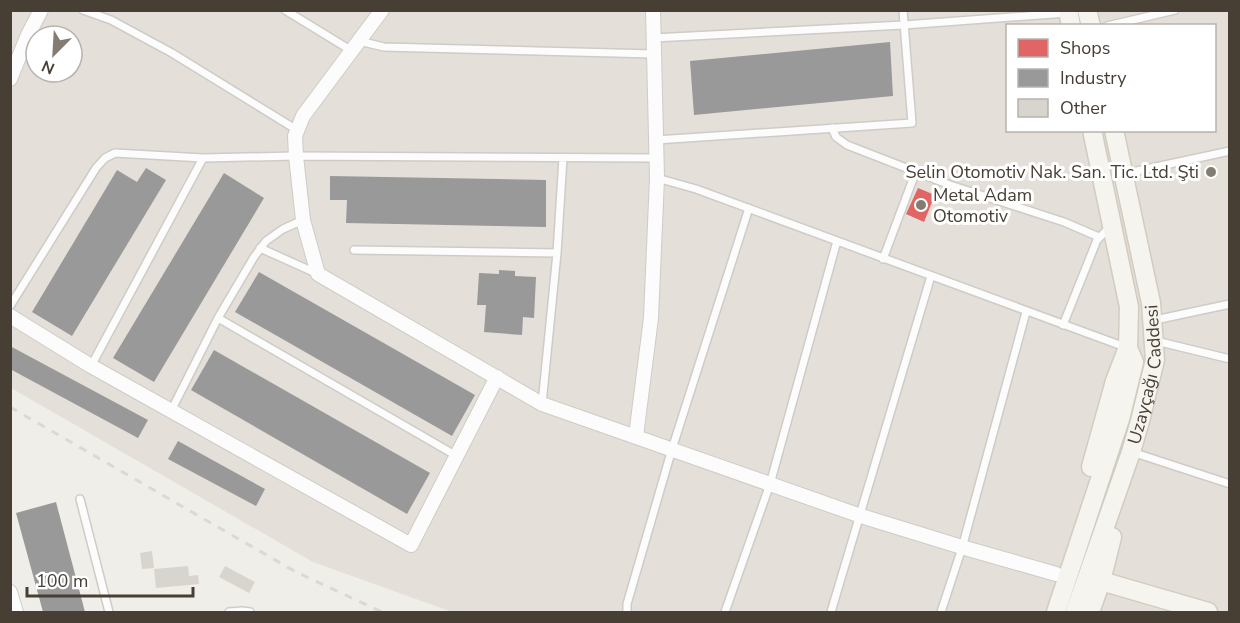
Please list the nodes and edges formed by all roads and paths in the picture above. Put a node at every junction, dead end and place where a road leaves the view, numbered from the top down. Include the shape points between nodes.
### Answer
1 (41, 10) edge
2 (83, 10) edge
3 (285, 10) edge
4 (382, 10) edge
5 (653, 10) edge
6 (903, 10) edge
7 (1175, 10) edge
8 (1009, 14) edge
9 (1074, 14) edge
10 (1088, 24) edge
11 (1116, 24) edge
12 (904, 25) junction
13 (653, 38) junction
14 (356, 46) junction
15 (654, 54) junction
16 (10, 79) edge
17 (832, 128) junction
18 (297, 130) junction
19 (1092, 132) edge
20 (1113, 132) edge
21 (656, 140) junction
22 (1230, 151) edge
23 (296, 156) junction
24 (203, 158) junction
25 (563, 158) junction
26 (657, 158) junction
27 (916, 171) junction
28 (1123, 174) junction
29 (657, 178) junction
30 (749, 208) junction
31 (303, 220) junction
32 (1106, 234) junction
33 (837, 241) junction
34 (260, 248) junction
35 (354, 250) dead end
36 (557, 253) junction
37 (883, 259) junction
38 (318, 274) junction
39 (931, 276) junction
40 (1230, 303) edge
41 (10, 306) edge
42 (1026, 312) junction
43 (10, 316) edge
44 (218, 318) junction
45 (1152, 320) junction
46 (1063, 325) junction
47 (1153, 340) junction
48 (1128, 348) junction
49 (1230, 359) edge
50 (91, 366) junction
51 (497, 377) junction
52 (542, 404) junction
53 (171, 411) junction
54 (636, 436) junction
55 (672, 449) junction
56 (1131, 452) junction
57 (455, 455) junction
58 (1230, 483) edge
59 (770, 484) junction
60 (80, 499) dead end
61 (861, 516) junction
62 (962, 548) junction
63 (1056, 574) junction
64 (1101, 581) junction
65 (10, 592) edge
66 (16, 612) edge
67 (109, 612) edge
68 (229, 612) edge
69 (250, 612) edge
70 (627, 612) edge
71 (725, 612) edge
72 (831, 612) edge
73 (941, 612) edge
74 (1044, 612) edge
75 (1056, 612) edge
76 (1075, 612) edge
77 (1090, 612) edge
78 (1208, 612) edge

1 - 16 street
2 - 18 lane via 111,20 172,53
3 - 14 lane
4 - 14 street
5 - 13 street
6 - 12 lane
7 - 11 lane
8 - 9 lane
8 - 12 lane
9 - 10 main road
12 - 13 lane
12 - 17 lane via 912,123
13 - 15 street
14 - 15 lane
14 - 18 street via 303,116
15 - 21 street
17 - 21 lane
17 - 27 lane via 843,143
18 - 23 street
19 - 32 main road, Uzayçağı Caddesi
20 - 28 main road, Uzayçağı Caddesi
21 - 26 street
22 - 28 lane
23 - 24 lane
23 - 25 lane
23 - 31 street
24 - 41 lane via 120,152 105,158
24 - 50 lane
25 - 26 lane
25 - 36 lane
26 - 29 street
27 - 32 lane
27 - 37 lane
28 - 45 main road, Uzayçağı Caddesi
29 - 30 lane
29 - 54 street via 651,318
30 - 33 lane
30 - 55 lane
31 - 34 lane via 283,229
31 - 38 street
32 - 46 lane
32 - 48 main road, Uzayçağı Caddesi via 1129,307
33 - 37 lane
33 - 59 lane
34 - 38 lane
34 - 44 lane
35 - 36 lane
36 - 52 lane
37 - 39 lane
38 - 51 street
39 - 42 lane
39 - 61 lane
40 - 45 lane
42 - 46 lane
42 - 62 lane
43 - 50 street
44 - 53 lane
44 - 57 lane
45 - 47 main road, Uzayçağı Caddesi
46 - 48 lane
47 - 49 lane
47 - 56 main road, Uzayçağı Caddesi via 1155,360
48 - 63 main road
48 - 75 main road, Uzayçağı Caddesi via 1134,362 1120,419
50 - 53 street
51 - 52 street
51 - 57 street
52 - 54 street
53 - 57 street via 411,545
54 - 55 street
55 - 59 street
55 - 70 lane
56 - 58 lane
56 - 64 main road
56 - 76 main road, Uzayçağı Caddesi
59 - 61 street
59 - 71 lane
60 - 67 lane
61 - 62 street
61 - 72 lane
62 - 63 street
62 - 73 lane
63 - 74 main road
64 - 77 main road
64 - 78 main road
65 - 66 street
68 - 69 lane

